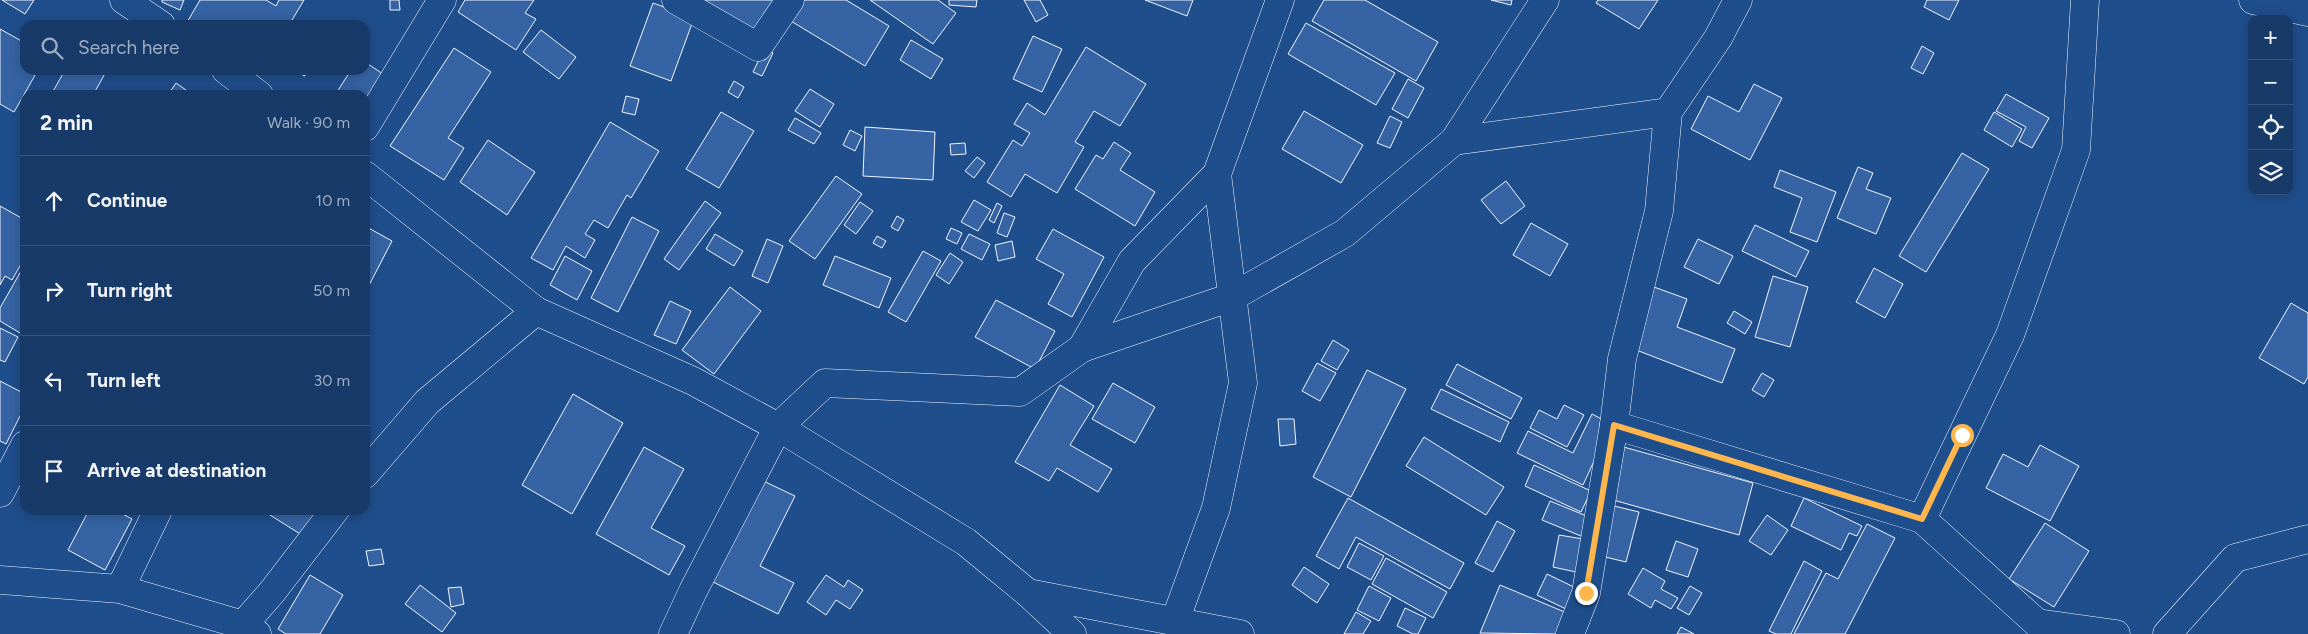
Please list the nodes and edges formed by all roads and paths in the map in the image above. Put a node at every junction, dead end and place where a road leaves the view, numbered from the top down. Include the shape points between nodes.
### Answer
1 (124, 0) edge
2 (442, 0) edge
3 (676, 0) edge
4 (790, 0) edge
5 (1280, 0) edge
6 (1545, 0) edge
7 (1738, 0) edge
8 (2084, 0) edge
9 (2252, 0) edge
10 (2308, 12) edge
11 (154, 20) edge
12 (233, 75) edge
13 (253, 90) edge
14 (1668, 112) junction
15 (370, 119) edge
16 (1454, 141) junction
17 (1217, 174) junction
18 (370, 179) edge
19 (1232, 296) junction
20 (536, 311) junction
21 (1082, 348) junction
22 (1614, 425) junction
23 (778, 427) junction
24 (20, 455) edge
25 (370, 468) edge
26 (0, 493) edge
27 (156, 515) edge
28 (331, 515) edge
29 (1922, 519) junction
30 (2308, 539) edge
31 (0, 580) edge
32 (120, 589) junction
33 (1028, 593) junction
34 (1175, 621) junction
35 (247, 631) edge
36 (673, 634) edge
37 (1072, 634) edge
38 (1240, 634) edge
39 (1570, 634) edge
40 (2116, 634) edge
41 (2167, 634) edge

1 - 11 street
2 - 15 street
3 - 4 street via 758,47
5 - 17 street
6 - 16 street
7 - 14 street via 1718,38
8 - 29 street via 2076,150 2010,335
9 - 10 street
12 - 13 street
14 - 16 street
14 - 22 street via 1659,211 1622,359
16 - 19 street via 1345,233
17 - 19 street
17 - 21 street via 1132,260
18 - 20 street
19 - 21 street
19 - 34 street via 1243,383 1216,508
20 - 23 street via 693,381
20 - 25 street via 427,402
21 - 23 street via 1020,392 825,383
22 - 29 street
22 - 39 street via 1586,593
23 - 33 street via 966,542
23 - 36 street
24 - 26 street
27 - 32 street
28 - 35 street via 272,592
29 - 40 street via 2037,622
30 - 41 street via 2235,558
31 - 32 street
32 - 35 street
33 - 34 street
33 - 37 street
34 - 38 street

